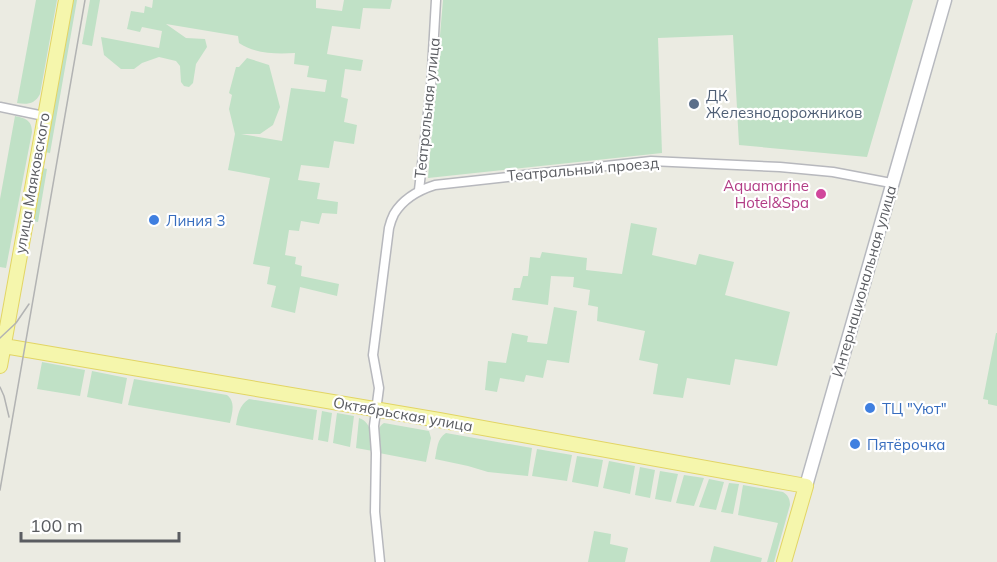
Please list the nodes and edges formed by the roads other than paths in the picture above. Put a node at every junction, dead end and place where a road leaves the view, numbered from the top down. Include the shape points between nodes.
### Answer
1 (66, 0) edge
2 (436, 0) edge
3 (945, 0) edge
4 (0, 107) edge
5 (44, 116) junction
6 (891, 183) junction
7 (419, 190) junction
8 (2, 345) edge
9 (0, 366) edge
10 (376, 410) junction
11 (806, 486) junction
12 (380, 562) edge
13 (784, 562) edge

1 - 5 main road, улица Маяковского
2 - 7 street, Театральная улица
3 - 6 main road, Интернациональная улица
4 - 5 street
5 - 8 main road, улица Маяковского
6 - 7 street, Театральный проезд via 801,169 651,161
6 - 11 main road, Интернациональная улица
7 - 10 street, Театральная улица via 394,213 389,228 373,355 379,388
8 - 9 main road, улица Маяковского
8 - 10 main road, Октябрьская улица
10 - 11 main road, Октябрьская улица
10 - 12 street, Театральная улица via 375,512
11 - 13 main road, Интернациональная улица

